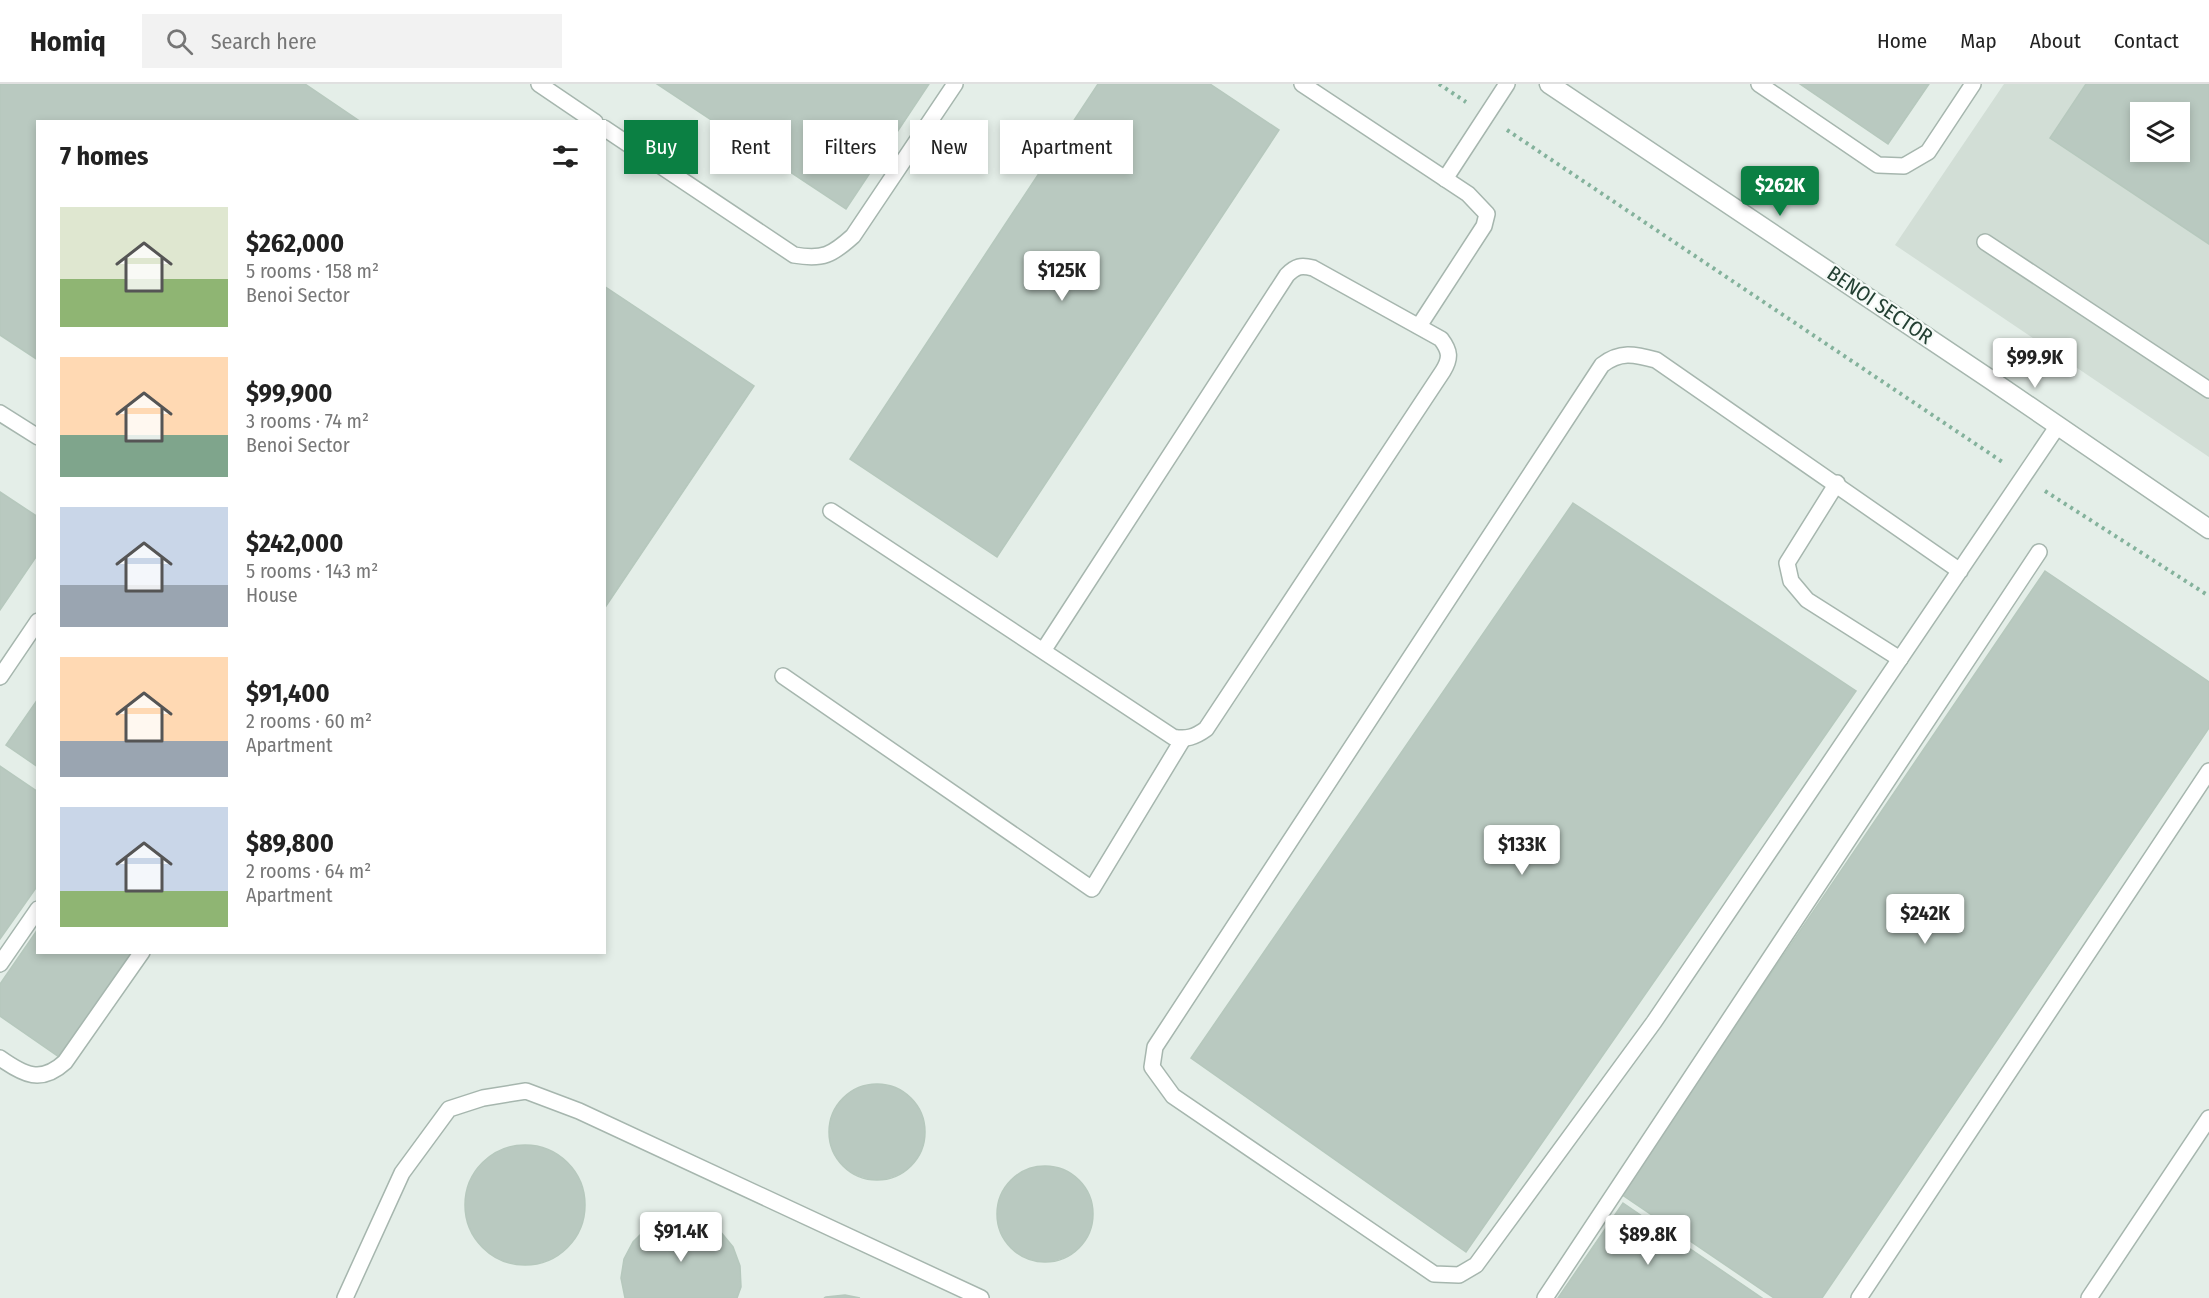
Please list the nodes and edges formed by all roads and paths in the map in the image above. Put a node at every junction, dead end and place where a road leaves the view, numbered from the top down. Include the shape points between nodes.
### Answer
1 (539, 84) edge
2 (955, 84) edge
3 (1302, 84) edge
4 (1439, 84) edge
5 (1507, 84) edge
6 (1549, 84) edge
7 (1759, 84) edge
8 (1973, 84) edge
9 (1487, 116) junction
10 (592, 120) edge
11 (606, 129) edge
12 (1445, 179) junction
13 (1985, 242) dead end
14 (1419, 326) junction
15 (2209, 390) edge
16 (0, 413) edge
17 (2057, 427) junction
18 (36, 436) edge
19 (2024, 476) junction
20 (1837, 483) junction
21 (831, 511) dead end
22 (2209, 529) edge
23 (2039, 552) dead end
24 (1960, 571) junction
25 (2209, 596) edge
26 (36, 624) edge
27 (1043, 651) junction
28 (1900, 659) junction
29 (783, 676) dead end
30 (0, 677) edge
31 (1184, 739) junction
32 (2209, 771) edge
33 (36, 912) edge
34 (141, 954) edge
35 (0, 964) edge
36 (0, 1058) edge
37 (2209, 1118) edge
38 (345, 1298) edge
39 (981, 1298) edge
40 (1545, 1298) edge
41 (1859, 1298) edge
42 (2089, 1298) edge

1 - 10 lane
2 - 11 lane via 853,236 836,252 815,259 794,255
3 - 12 lane
4 - 9 path
5 - 9 lane
6 - 17 street, BENOI SECTOR
7 - 8 lane via 1878,165 1904,166 1928,152
9 - 12 lane
9 - 19 path
12 - 14 lane via 1468,194 1487,214 1484,226
13 - 15 lane
14 - 27 lane via 1313,268 1294,268
14 - 31 lane via 1441,339 1449,349 1449,361 1206,729
16 - 18 lane
17 - 19 lane
17 - 22 street, BENOI SECTOR
19 - 24 lane
19 - 25 path
20 - 24 lane
20 - 28 lane via 1787,563 1791,581 1807,600
20 - 28 lane via 1656,360 1634,354 1615,355 1602,365 1155,1047 1152,1067 1173,1096 1434,1274 1459,1275 1476,1264 1654,1022
21 - 27 lane
23 - 40 lane
24 - 28 lane
26 - 30 lane
27 - 31 lane via 1173,737
29 - 31 lane via 1092,890
32 - 41 lane
33 - 35 lane
34 - 36 lane via 55,1072 29,1075
37 - 42 lane
38 - 39 lane via 402,1173 449,1109 526,1091 579,1111

